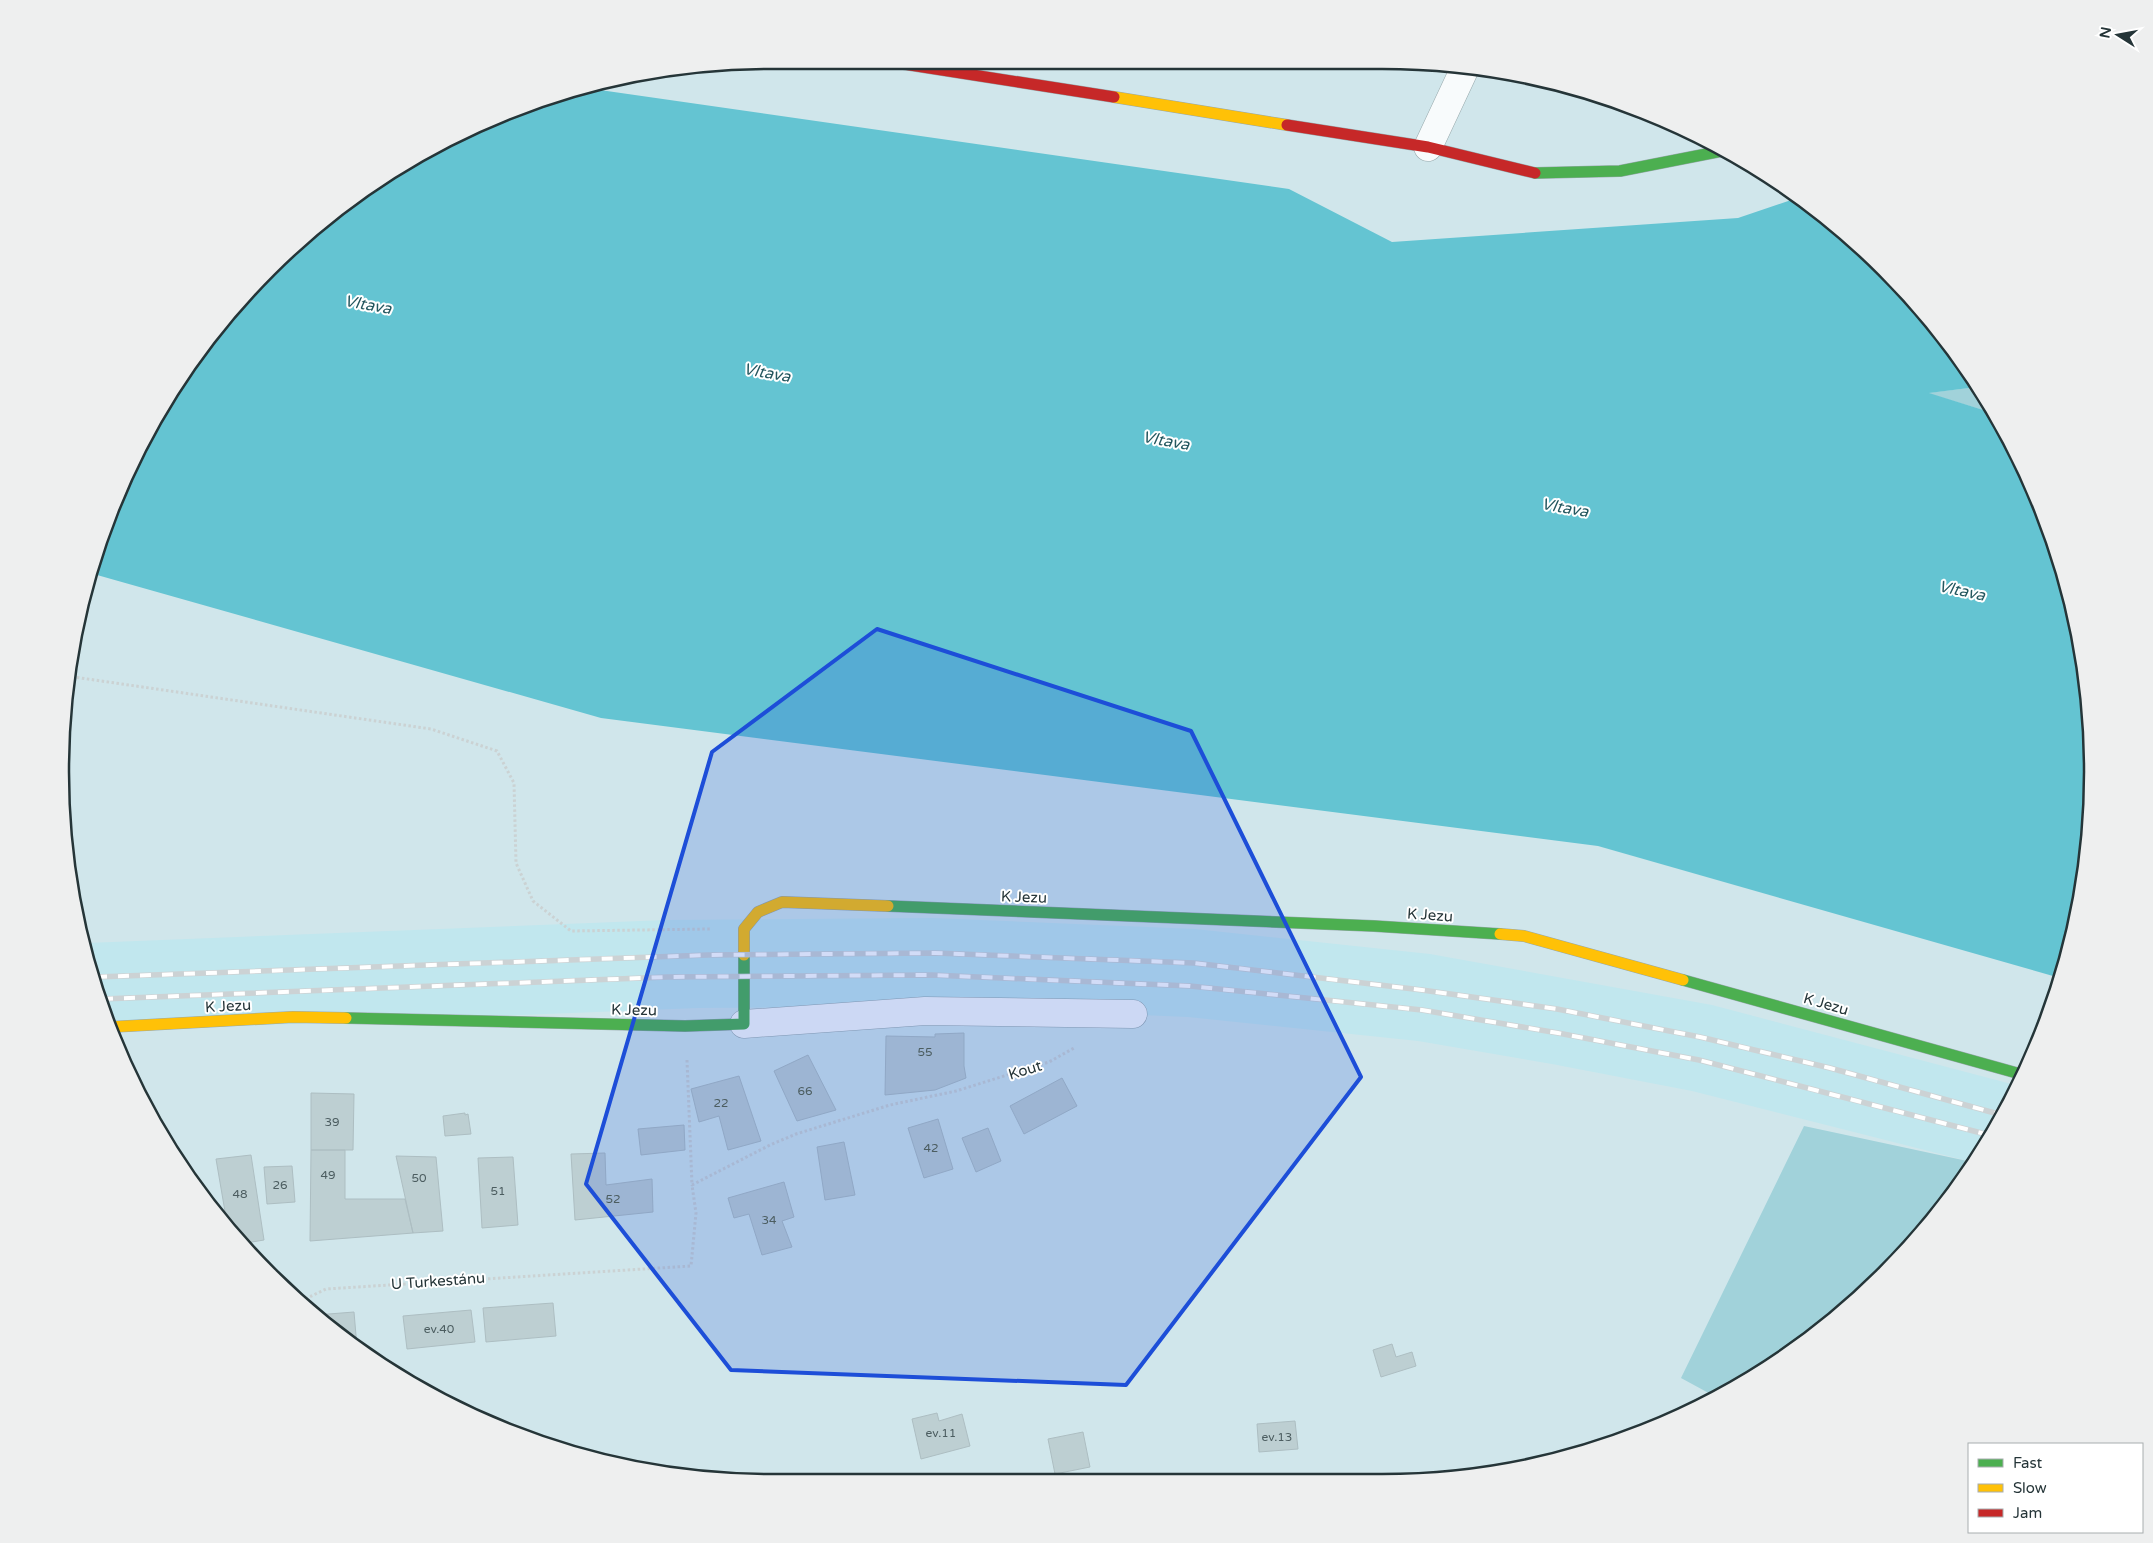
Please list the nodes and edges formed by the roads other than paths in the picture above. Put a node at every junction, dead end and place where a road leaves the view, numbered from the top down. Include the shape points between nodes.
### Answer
1 (935, 69) edge
2 (1461, 74) edge
3 (1428, 147) junction
4 (1714, 153) edge
5 (1133, 1014) dead end
6 (744, 1024) junction
7 (117, 1028) edge
8 (2016, 1073) edge

1 - 3 street
2 - 3 street
3 - 4 street via 1532,173 1620,171
5 - 6 street via 925,1011
6 - 7 street, K Jezu via 685,1026 293,1017
6 - 8 street, K Jezu via 744,930 758,912 782,902 1374,926 1524,936

